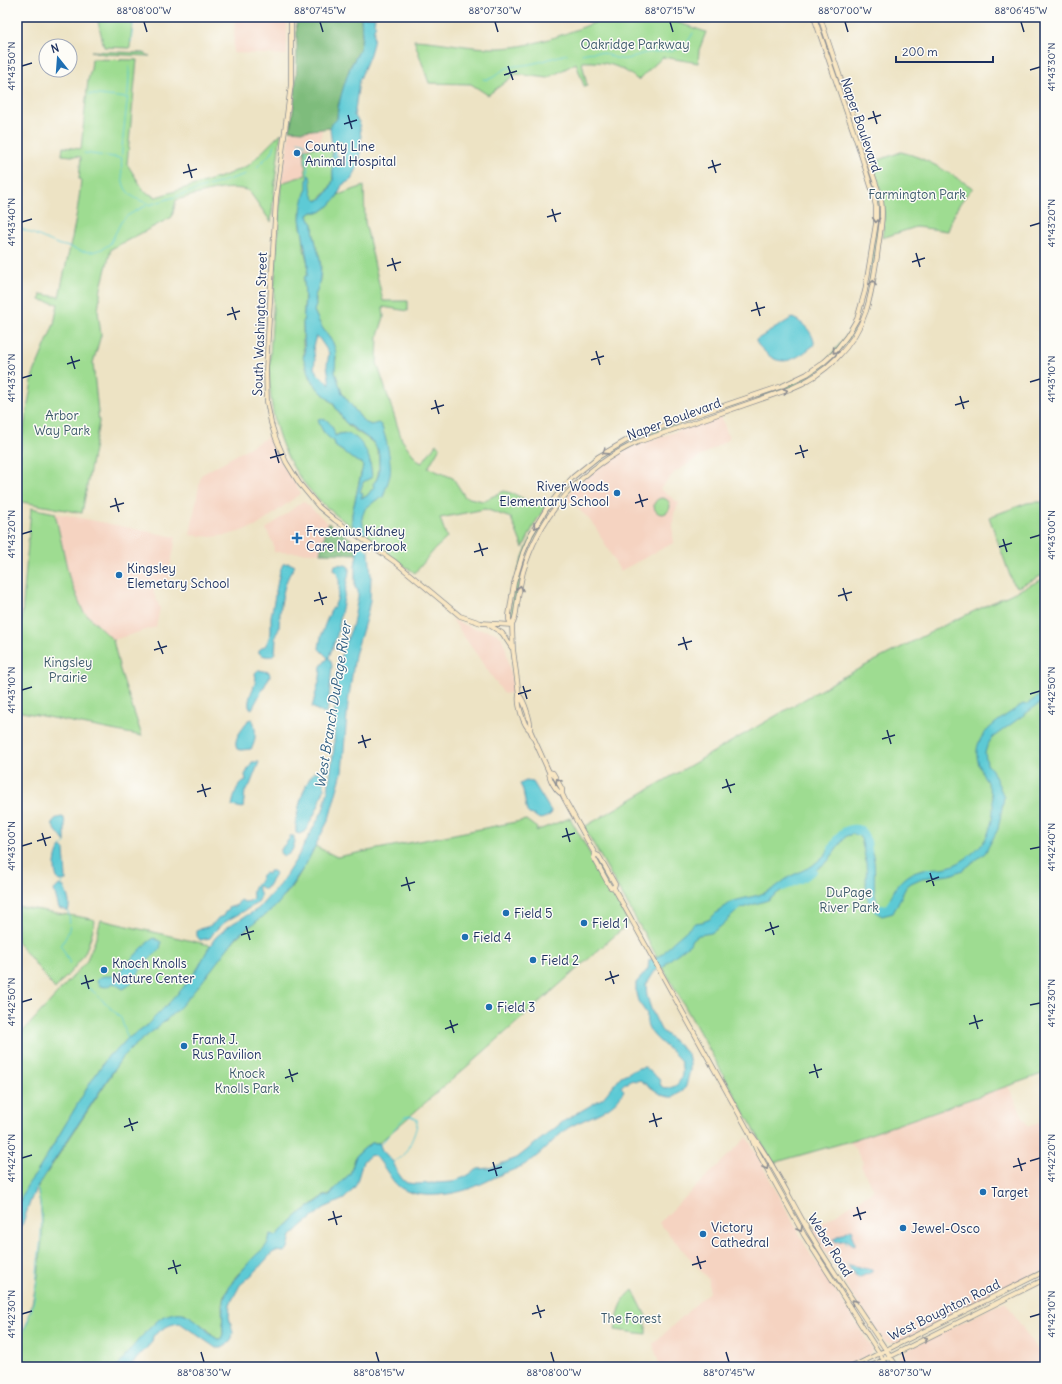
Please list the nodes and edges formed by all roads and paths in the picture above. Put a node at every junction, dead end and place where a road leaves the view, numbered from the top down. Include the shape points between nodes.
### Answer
1 (291, 17) edge
2 (814, 17) edge
3 (820, 17) edge
4 (487, 624) junction
5 (512, 625) junction
6 (513, 649) junction
7 (749, 1132) junction
8 (1045, 1271) edge
9 (1045, 1279) edge
10 (886, 1350) junction
11 (879, 1353) junction
12 (890, 1356) junction
13 (883, 1360) junction
14 (852, 1367) edge
15 (869, 1367) edge
16 (888, 1367) edge
17 (897, 1367) edge

1 - 4 main road, South Washington Street via 291,84 276,199 266,370 267,402 276,439 299,483 325,513 415,577 455,613
2 -> 5 main road, Naper Boulevard via 858,145 876,207 876,223 865,291 857,318 836,350 807,374 782,386 635,437 608,450 573,477 547,508 523,553 511,600 509,618
5 -> 3 main road, Naper Boulevard via 523,574 536,537 555,508 583,476 616,452 638,442 810,380 837,359 860,325 874,279 882,224 881,199
4 - 5 main road, South Washington Street
4 - 6 main road via 502,633
5 - 6 main road, Weber Road
6 - 7 main road, Weber Road via 518,700 526,727 530,730 549,772 553,773 562,789 562,794 595,854 594,858 610,886 614,888
10 -> 7 main road, Weber Road via 826,1260 761,1147
7 -> 11 main road, Weber Road via 804,1235
8 - 10 main road, West Boughton Road
12 -> 9 main road, West Boughton Road
10 - 11 main road, West Boughton Road
10 - 12 main road, Weber Road
11 - 13 main road, Weber Road
11 - 14 main road, West Boughton Road
12 - 13 main road, West Boughton Road
12 - 17 main road, Weber Road
13 - 15 main road, West Boughton Road
13 - 16 main road, Weber Road

